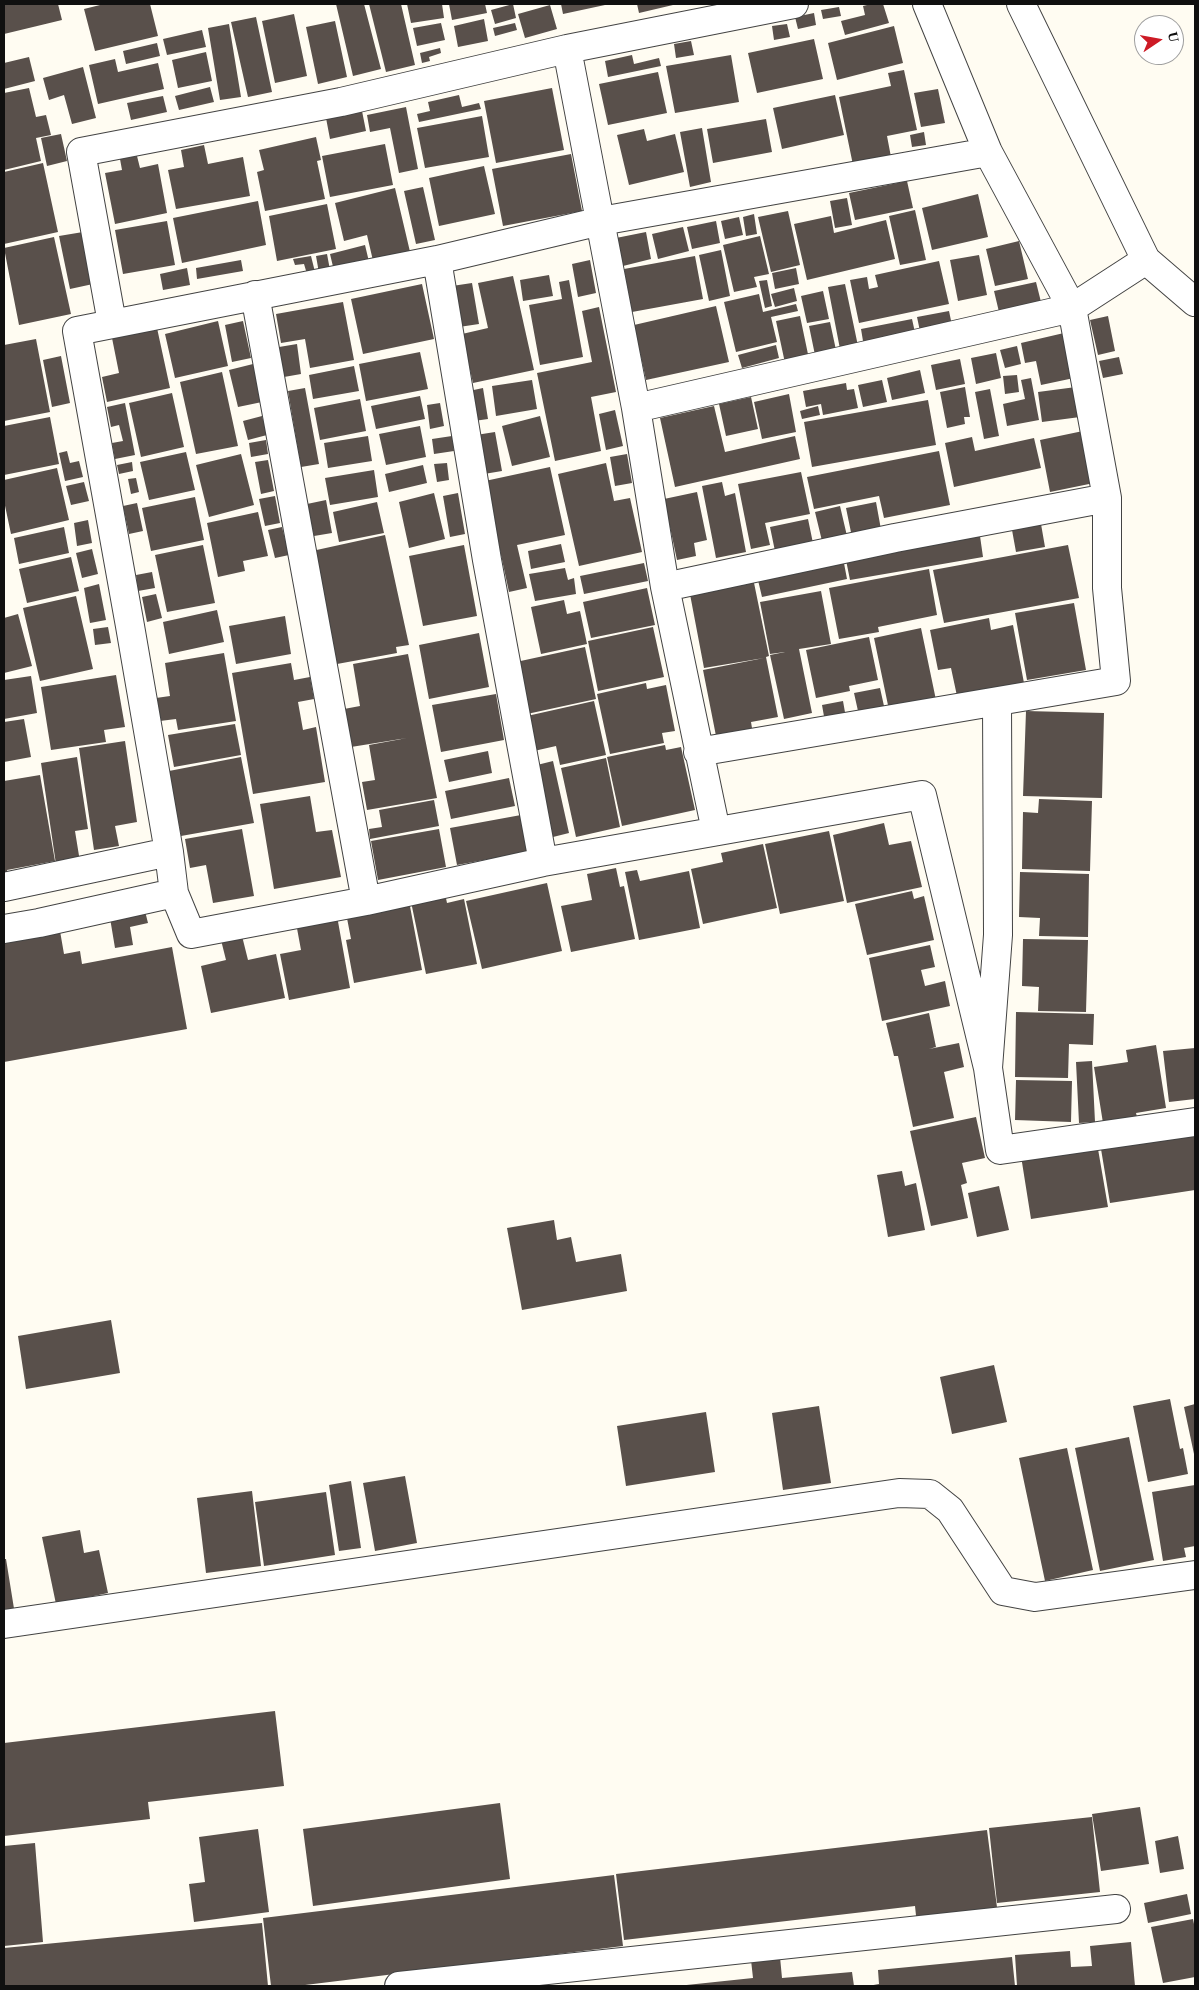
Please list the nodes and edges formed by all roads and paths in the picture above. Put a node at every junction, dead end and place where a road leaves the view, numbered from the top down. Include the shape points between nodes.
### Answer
1 (794, 4) edge
2 (927, 4) edge
3 (1021, 4) edge
4 (567, 49) junction
5 (988, 152) junction
6 (601, 221) junction
7 (437, 260) junction
8 (1146, 260) junction
9 (255, 295) junction
10 (1195, 302) edge
11 (1072, 308) junction
12 (112, 323) junction
13 (636, 408) junction
14 (1107, 498) junction
15 (665, 587) junction
16 (997, 703) junction
17 (698, 752) junction
18 (716, 830) junction
19 (169, 852) junction
20 (543, 862) junction
21 (4, 887) edge
22 (174, 893) junction
23 (366, 901) junction
24 (4, 929) edge
25 (988, 1068) junction
26 (1195, 1122) edge
27 (1195, 1575) edge
28 (4, 1624) edge
29 (1116, 1909) dead end
30 (399, 1986) edge

1 - 4 street
2 - 5 street
3 - 8 street
4 - 6 street
4 - 12 street via 341,102 81,152
5 - 6 street
5 - 11 street
6 - 7 street
6 - 13 street
7 - 9 street
7 - 20 street via 487,560
8 - 10 street
8 - 11 street
9 - 12 street
9 - 23 street
11 - 13 street
11 - 14 street
12 - 19 street via 76,331
13 - 15 street
14 - 15 street via 894,538
14 - 16 street via 1107,588 1116,681
15 - 17 street
16 - 17 street
16 - 25 street via 998,935
17 - 18 street
18 - 20 street
18 - 25 street via 922,795
19 - 21 street
19 - 22 street
20 - 23 street
22 - 23 street via 191,934
22 - 24 street
25 - 26 street via 1000,1150
27 - 28 street via 1035,1597 1003,1591 950,1510 930,1494 899,1493
29 - 30 street

